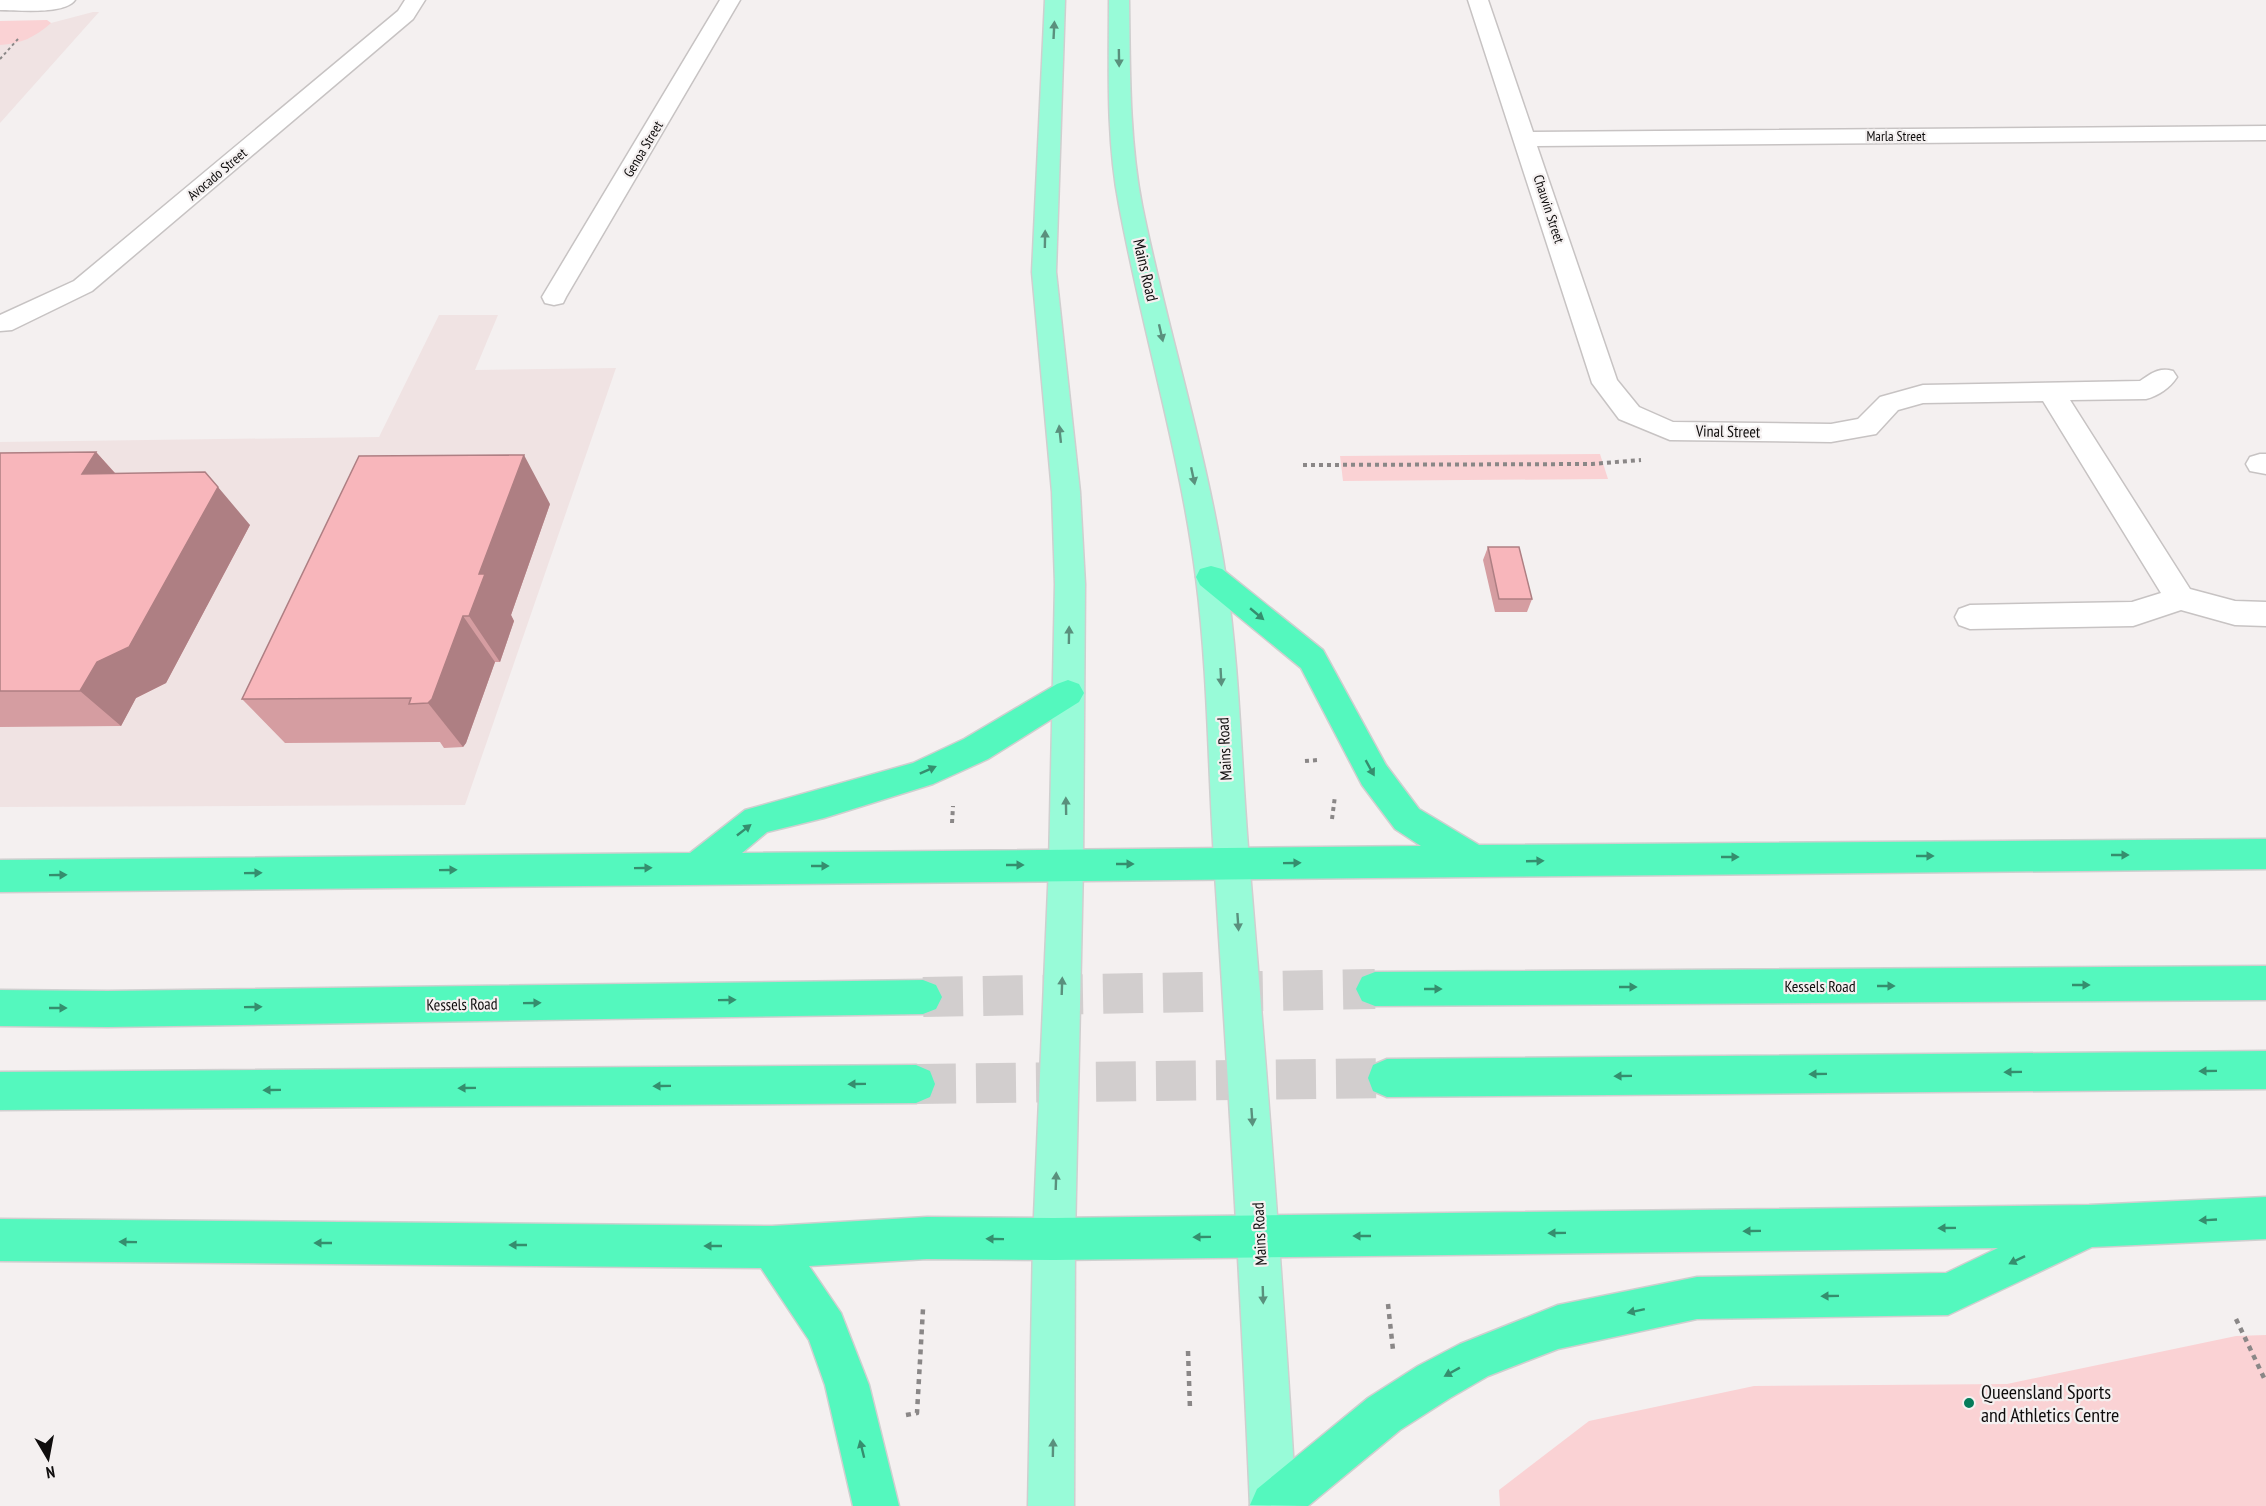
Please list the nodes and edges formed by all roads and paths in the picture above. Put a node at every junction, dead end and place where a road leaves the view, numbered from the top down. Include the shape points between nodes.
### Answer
1 (66, 0) edge
2 (415, 0) edge
3 (730, 0) edge
4 (1055, 0) edge
5 (1119, 0) edge
6 (1478, 0) edge
7 (0, 4) edge
8 (2266, 133) edge
9 (1526, 139) junction
10 (554, 297) dead end
11 (3, 324) dead end
12 (2164, 376) dead end
13 (2050, 392) junction
14 (1629, 412) joint
15 (1648, 455) dead end
16 (1303, 465) dead end
17 (1211, 577) junction
18 (2180, 598) junction
19 (2266, 614) edge
20 (1970, 616) dead end
21 (1068, 693) junction
22 (2266, 854) edge
23 (1477, 862) junction
24 (1233, 864) junction
25 (1066, 865) junction
26 (699, 867) junction
27 (0, 876) edge
28 (2266, 983) edge
29 (1375, 989) tunnel mouth
30 (923, 997) tunnel mouth
31 (0, 1008) edge
32 (2266, 1070) edge
33 (1387, 1078) tunnel mouth
34 (916, 1084) tunnel mouth
35 (0, 1091) edge
36 (2266, 1218) edge
37 (2089, 1226) junction
38 (1260, 1236) junction
39 (1054, 1239) junction
40 (0, 1240) edge
41 (772, 1246) junction
42 (1388, 1304) dead end
43 (923, 1309) dead end
44 (2236, 1319) dead end
45 (1188, 1351) dead end
46 (1401, 1353) dead end
47 (2266, 1382) edge
48 (1190, 1409) dead end
49 (898, 1417) dead end
50 (876, 1506) edge
51 (1051, 1506) edge
52 (1273, 1506) edge

1 - 7 street via 52,4
2 - 11 street, Avocado Street via 406,15 83,286
3 - 10 street, Genoa Street
21 -> 4 main road via 1070,584 1066,492 1044,272
5 -> 17 main road, Mains Road via 1120,119 1130,203 1194,479
6 - 9 street, Chauvin Street
8 - 9 street, Marla Street
9 - 14 street, Chauvin Street via 1605,383
12 - 13 street, Vinal Street via 2146,390
13 - 14 street, Vinal Street via 1923,394 1889,403 1866,427 1831,433 1670,431
13 - 18 street
15 - 16 path via 1641,460 1592,464
17 -> 23 highway via 1312,659 1374,775 1407,819
17 -> 24 main road, Mains Road
18 - 19 street via 2235,613
18 - 20 street via 2133,614
25 -> 21 main road
26 -> 21 highway via 757,820 921,774 976,749
23 -> 22 highway
24 -> 23 highway
25 -> 24 highway
24 -> 38 main road, Mains Road
26 -> 25 highway
39 -> 25 main road
27 -> 26 highway
29 -> 28 highway, Kessels Road
31 -> 30 highway, Kessels Road
32 -> 33 highway
34 -> 35 highway
36 -> 37 highway
37 -> 38 highway
37 -> 52 highway via 1948,1294 1697,1298 1558,1327 1475,1359 1434,1382 1384,1414
38 -> 39 highway
38 -> 52 main road, Mains Road
39 -> 41 highway via 927,1238
51 -> 39 main road
41 -> 40 highway
50 -> 41 highway via 847,1385 826,1328
42 - 46 path via 1393,1353
43 - 49 path via 917,1413
44 - 47 path
45 - 48 path

